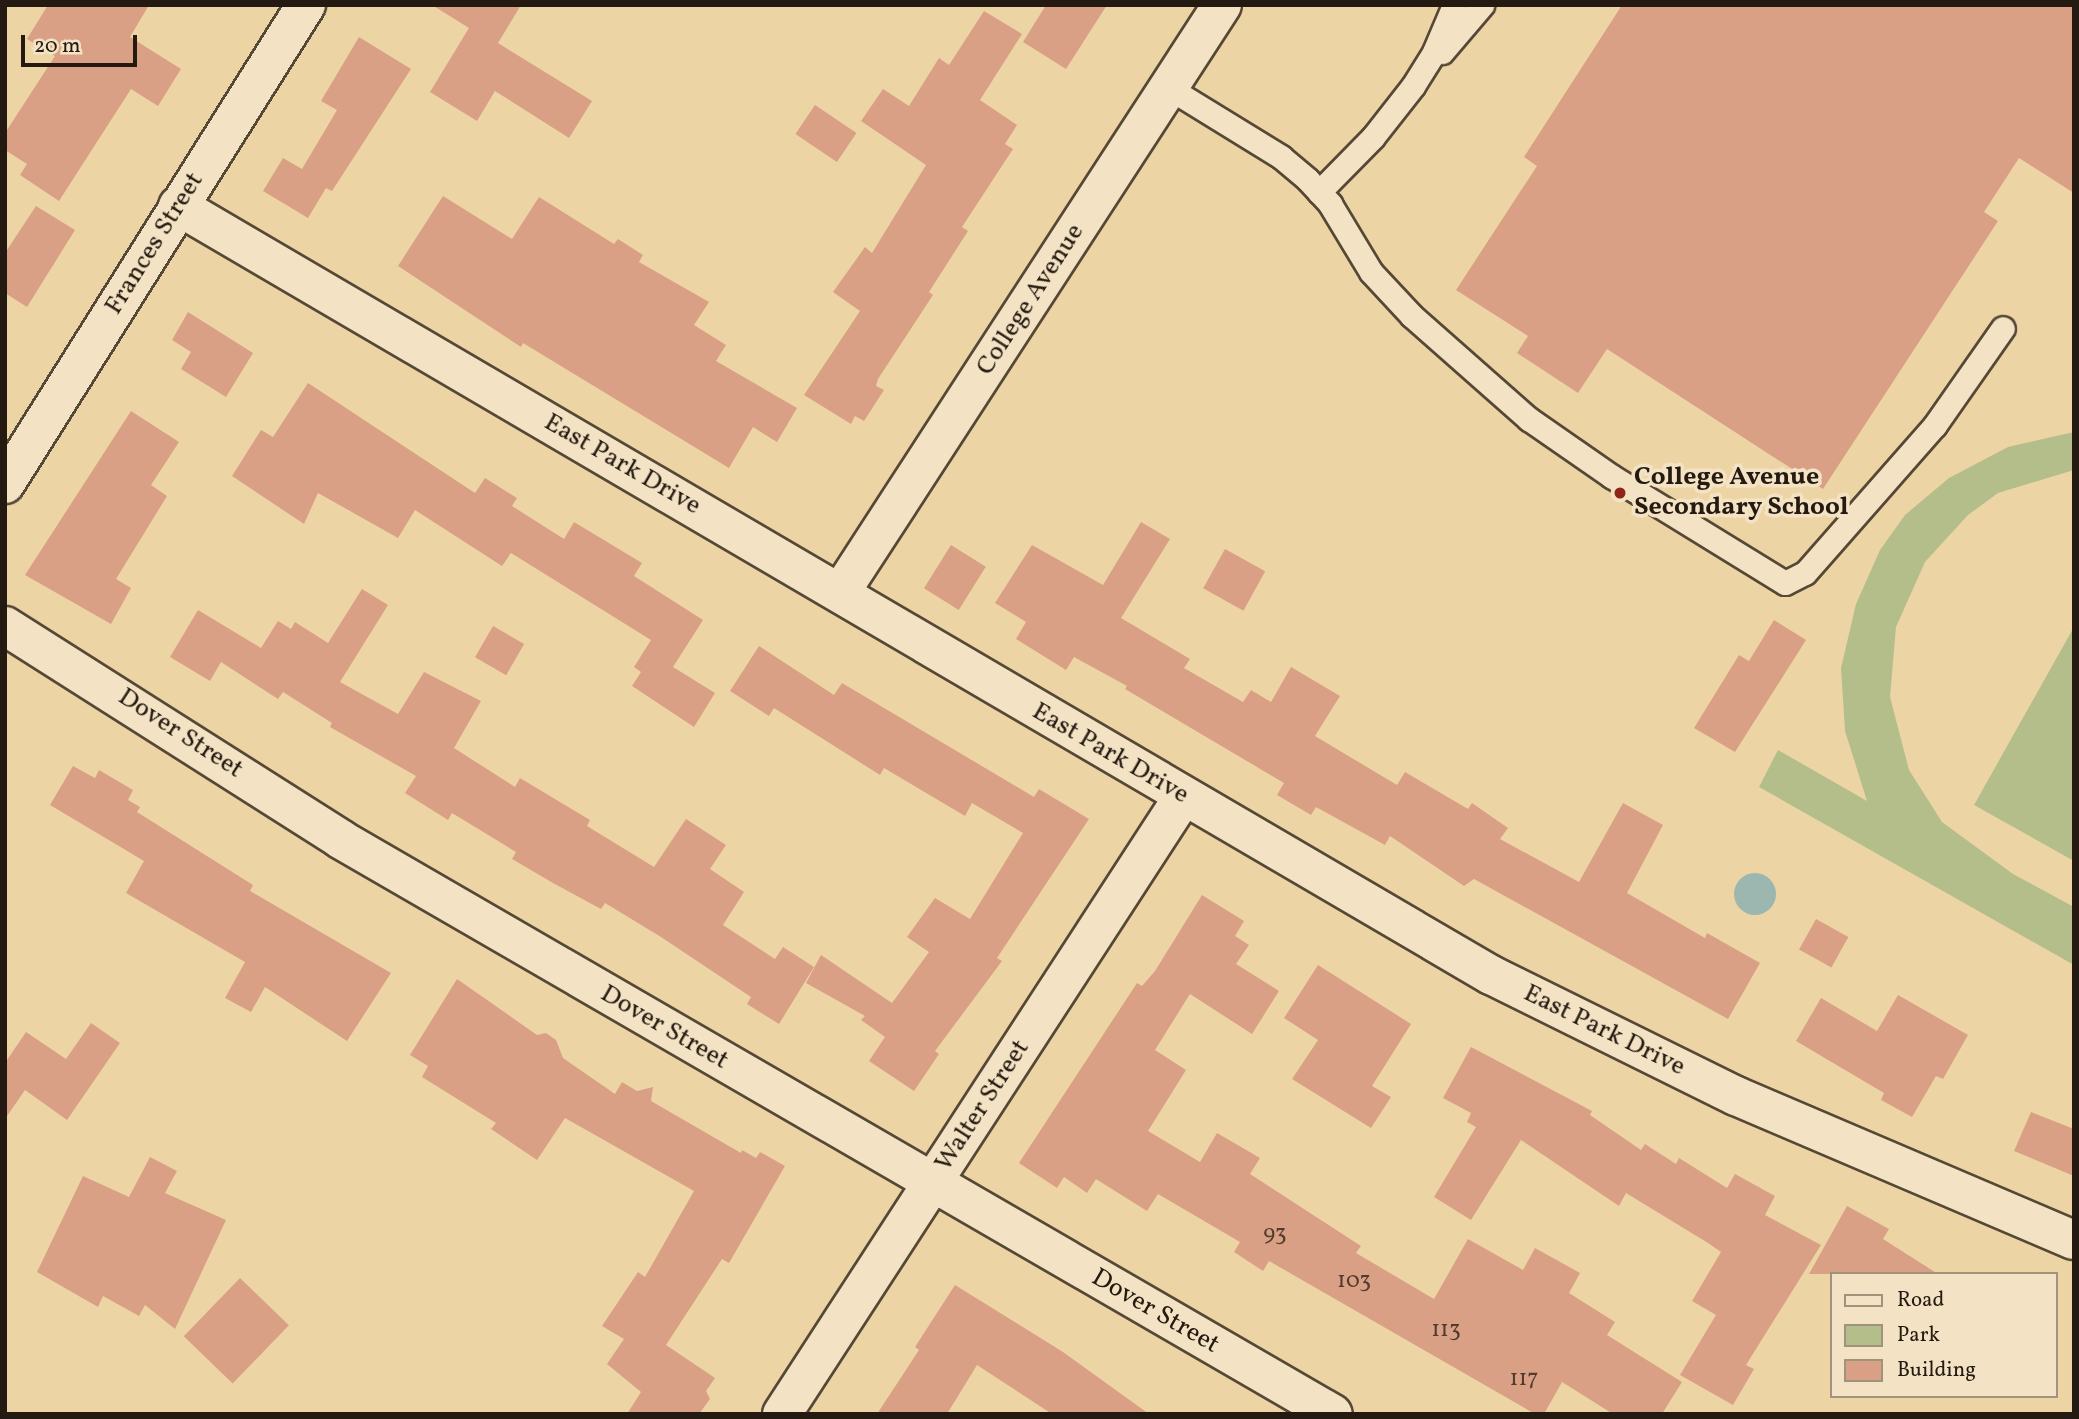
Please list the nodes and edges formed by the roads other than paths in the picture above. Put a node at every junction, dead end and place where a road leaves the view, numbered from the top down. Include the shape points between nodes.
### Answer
1 (306, 5) edge
2 (1222, 5) edge
3 (1454, 5) edge
4 (1482, 5) edge
5 (1413, 86) junction
6 (1170, 88) junction
7 (1319, 192) junction
8 (177, 206) junction
9 (2003, 328) dead end
10 (5, 484) edge
11 (840, 593) junction
12 (5, 626) edge
13 (1183, 797) junction
14 (932, 1184) junction
15 (2074, 1240) edge
16 (782, 1414) edge
17 (1333, 1414) edge

1 - 8 street, Frances Street
2 - 6 street, College Avenue
3 - 5 lane
4 - 5 lane
5 - 7 lane via 1373,137
6 - 7 lane via 1281,158
6 - 11 street, College Avenue
7 - 9 lane via 1371,272 1494,390 1549,435 1786,583 1805,573 1935,425
8 - 10 street, Frances Street
8 - 11 street, East Park Drive
11 - 13 street, East Park Drive
12 - 14 street, Dover Street via 340,839
13 - 14 street, Walter Street
13 - 15 street, East Park Drive via 1434,943 1597,1030 1748,1101
14 - 16 street, Walter Street
14 - 17 street, Dover Street

